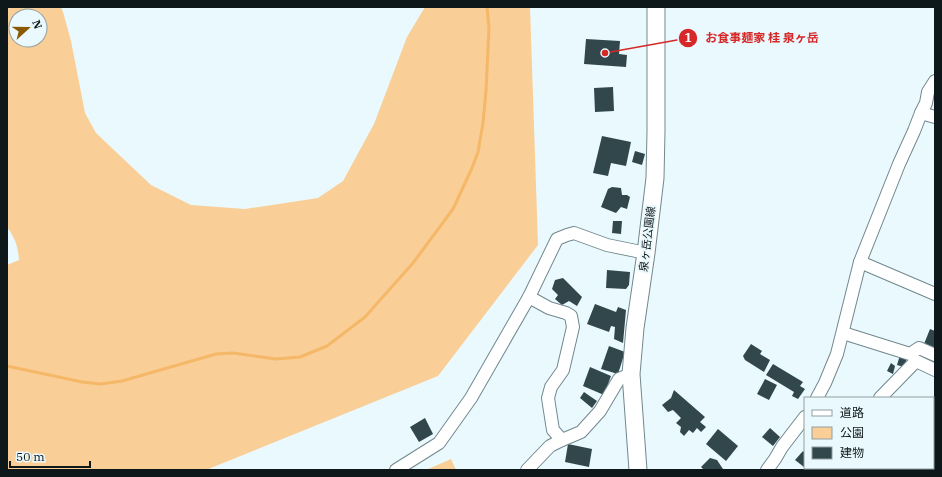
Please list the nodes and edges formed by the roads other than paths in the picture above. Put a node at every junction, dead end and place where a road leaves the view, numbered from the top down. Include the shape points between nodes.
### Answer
1 (656, 7) edge
2 (935, 81) edge
3 (920, 113) junction
4 (935, 117) edge
5 (646, 254) junction
6 (860, 262) junction
7 (934, 294) edge
8 (529, 297) junction
9 (842, 333) junction
10 (935, 355) edge
11 (935, 370) edge
12 (631, 374) junction
13 (818, 397) edge
14 (881, 397) edge
15 (804, 419) edge
16 (562, 440) junction
17 (396, 470) edge
18 (527, 470) edge
19 (638, 470) edge
20 (767, 470) edge

1 - 5 main road, 泉ヶ岳公園線 via 655,178
2 - 3 street
3 - 4 street
3 - 6 street
5 - 8 street via 607,245 574,233 567,235 557,239
5 - 12 main road, 泉ヶ岳公園線
6 - 7 street
6 - 9 street
8 - 16 street via 572,316 573,327 563,370 551,387 548,398 553,430
8 - 17 street via 472,398 439,443
9 - 10 street via 910,354 919,348
9 - 13 street via 837,354
11 - 14 street via 916,361
12 - 16 street via 619,379 600,411 581,432
12 - 19 main road, 泉ヶ岳公園線
15 - 20 street
16 - 18 street via 550,446

